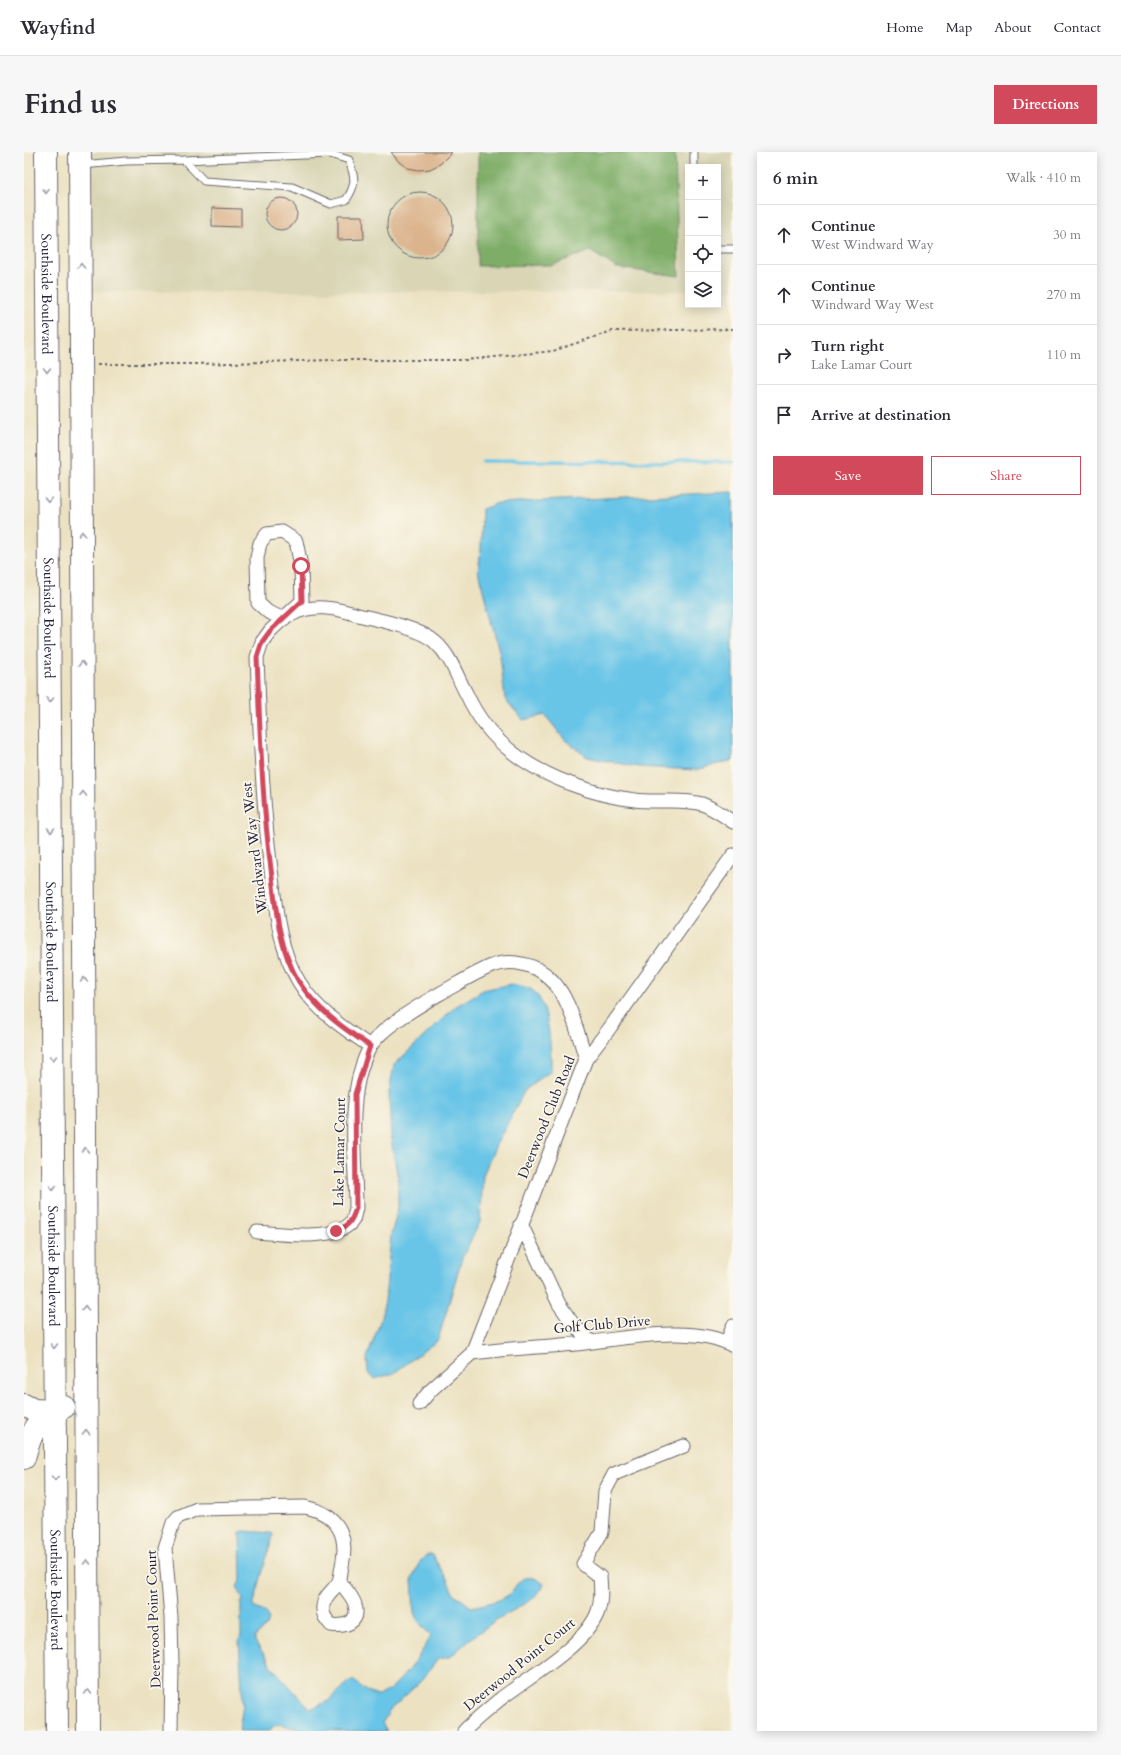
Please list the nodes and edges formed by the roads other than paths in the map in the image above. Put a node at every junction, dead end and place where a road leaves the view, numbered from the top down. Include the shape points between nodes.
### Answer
1 (46, 152) edge
2 (694, 152) edge
3 (80, 159) edge
4 (184, 160) junction
5 (694, 164) edge
6 (721, 249) edge
7 (733, 249) edge
8 (47, 303) junction
9 (82, 305) junction
10 (284, 619) junction
11 (733, 822) edge
12 (733, 855) edge
13 (370, 1046) junction
14 (586, 1059) junction
15 (521, 1224) junction
16 (257, 1232) dead end
17 (733, 1326) edge
18 (591, 1342) junction
19 (730, 1344) edge
20 (472, 1353) junction
21 (86, 1389) junction
22 (419, 1404) dead end
23 (24, 1405) edge
24 (55, 1411) junction
25 (684, 1446) dead end
26 (24, 1458) edge
27 (339, 1581) dead end
28 (57, 1731) edge
29 (88, 1731) edge
30 (171, 1731) edge
31 (464, 1731) edge

1 -> 8 highway, Southside Boulevard
2 - 5 lane
3 - 4 lane
9 -> 3 highway
4 - 4 lane via 330,154 349,160 355,177 354,190 346,200 331,204 292,187 204,181
6 - 7 lane
8 - 9 highway
8 -> 24 highway, Southside Boulevard
21 -> 9 highway
10 - 10 street via 268,612 258,603 257,558 260,543 267,534 282,532 296,541 301,566 302,601
10 - 11 street via 304,610 320,607 345,611 422,634 435,641 450,660 481,721 493,736 535,767 562,780 610,796 700,804
10 - 13 street, Windward Way West via 262,642 257,657 265,825 282,943 288,962 299,982 319,1009
12 - 14 street, Deerwood Club Road
13 - 14 street, Lake Lamar Court via 390,1025 420,1005 487,968 516,963 543,971 553,979 568,1006
13 - 16 street, Lake Lamar Court via 355,1094 356,1208 353,1220 345,1228 310,1235
14 - 15 street, Deerwood Club Road
15 - 18 street via 559,1304 573,1324
15 - 20 street, Deerwood Club Road
17 - 19 street
18 - 19 street, Golf Club Drive via 683,1334
18 - 20 street, Golf Club Drive
20 - 22 street, Deerwood Club Road
21 - 24 highway via 70,1404
29 -> 21 highway
23 - 24 highway via 34,1410
24 - 26 highway via 38,1425 29,1437
24 -> 28 highway, Southside Boulevard
25 - 31 street, Deerwood Point Court via 614,1474 605,1491 602,1532 583,1564 600,1577 602,1597 589,1628
27 - 30 street, Deerwood Point Court via 345,1553 344,1539 335,1522 317,1510 305,1507 197,1509 178,1517 169,1532 165,1548 171,1617

